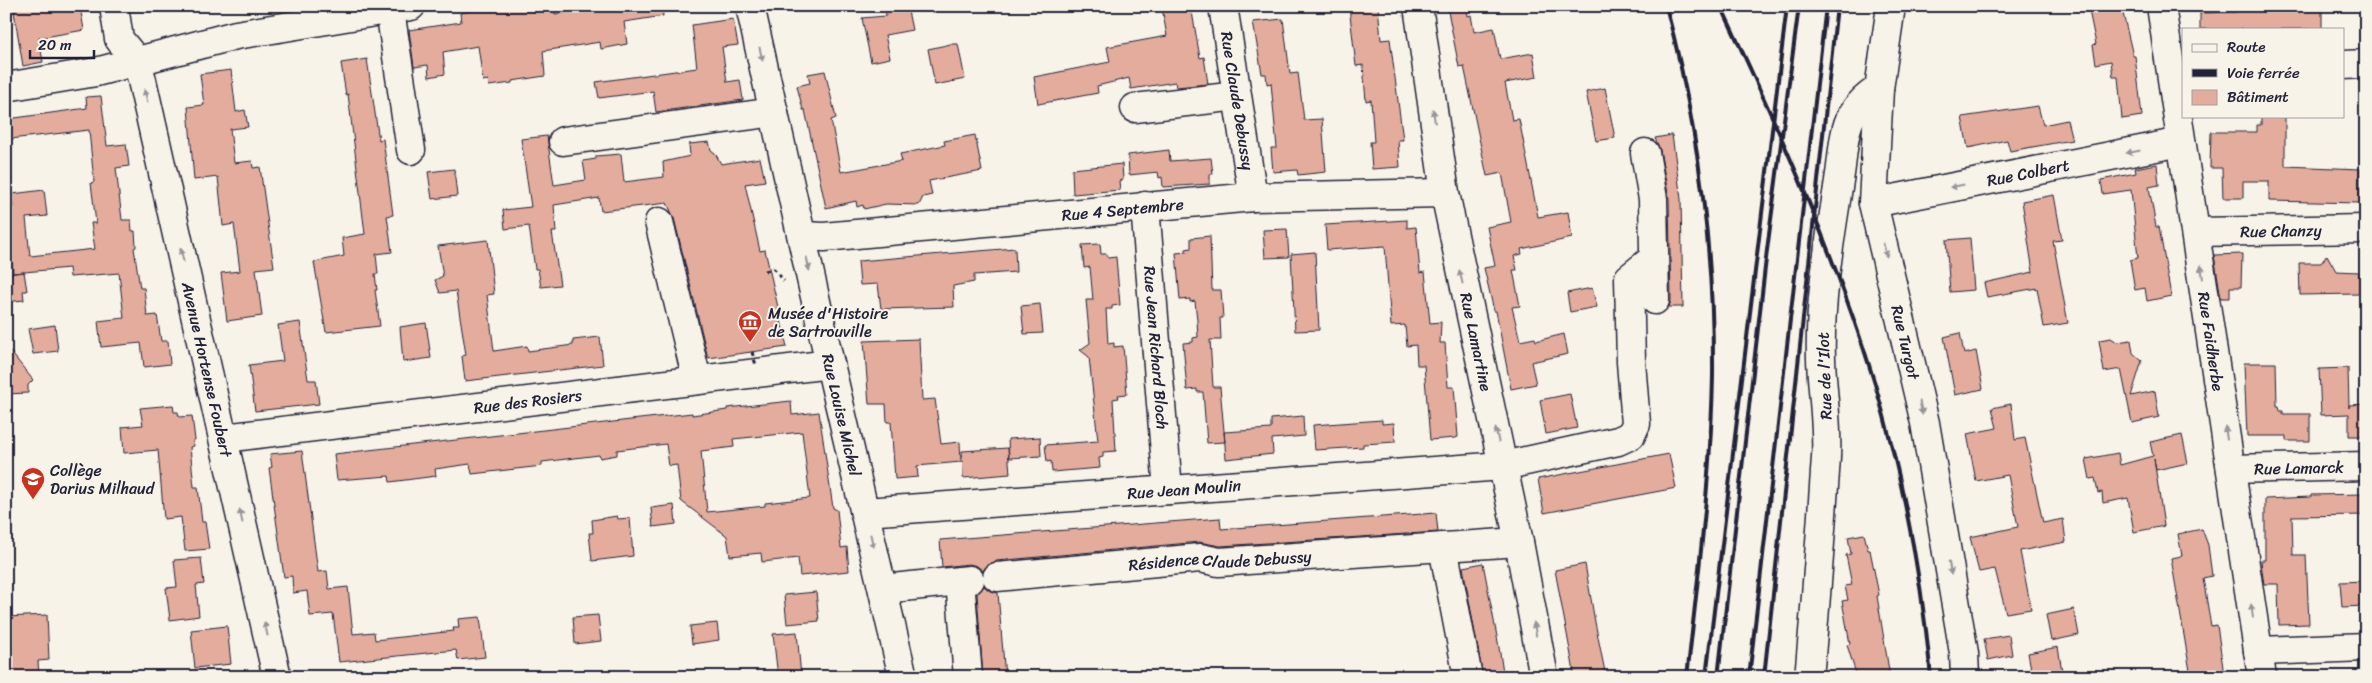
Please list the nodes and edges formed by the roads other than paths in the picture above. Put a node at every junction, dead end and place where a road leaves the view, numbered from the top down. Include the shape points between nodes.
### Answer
1 (114, 6) edge
2 (750, 6) edge
3 (1223, 6) edge
4 (1418, 6) edge
5 (1891, 6) edge
6 (2161, 6) edge
7 (401, 8) edge
8 (137, 61) junction
9 (2366, 64) edge
10 (2344, 65) edge
11 (2176, 66) edge
12 (6, 87) edge
13 (1879, 88) junction
14 (1237, 96) junction
15 (1135, 108) dead end
16 (774, 112) junction
17 (563, 141) dead end
18 (2181, 142) junction
19 (411, 150) dead end
20 (1645, 153) dead end
21 (1444, 193) junction
22 (1253, 197) junction
23 (1873, 203) junction
24 (1145, 206) junction
25 (659, 222) dead end
26 (2366, 230) edge
27 (2196, 232) junction
28 (802, 236) junction
29 (1654, 258) junction
30 (1655, 300) dead end
31 (756, 358) dead end
32 (830, 364) junction
33 (695, 372) junction
34 (225, 438) junction
35 (1503, 466) junction
36 (2366, 466) edge
37 (2231, 469) junction
38 (1168, 490) junction
39 (865, 512) junction
40 (1520, 542) junction
41 (1443, 547) junction
42 (997, 577) dead end
43 (883, 590) junction
44 (2366, 647) edge
45 (2260, 664) edge
46 (277, 677) edge
47 (903, 677) edge
48 (968, 677) edge
49 (1468, 677) edge
50 (1544, 677) edge
51 (1809, 677) edge
52 (1965, 677) edge

1 - 8 street via 119,39
2 -> 16 street, Rue Louise Michel
3 - 14 street, Rue Claude Debussy
21 -> 4 street, Rue Lamartine
5 - 13 street, Rue Turgot
6 - 11 street, Rue Faidherbe
7 - 8 street via 236,35
7 - 19 street
8 - 12 street via 96,72
34 -> 8 street, Avenue Hortense Foubert
9 - 10 street
11 - 18 street, Rue Faidherbe
13 - 23 street, Rue Turgot
13 - 51 street, Rue de l'Ilot via 1868,95 1848,126 1830,246 1821,358 1826,457
14 - 15 street
14 - 22 street, Rue Claude Debussy
16 - 17 street
16 - 28 street, Rue Louise Michel
18 -> 23 street, Rue Colbert
18 - 27 street, Rue Faidherbe
20 - 29 street via 1653,199
21 - 22 street, Rue 4 Septembre
35 -> 21 street, Rue Lamartine
22 - 24 street, Rue 4 Septembre
23 -> 52 street, Rue Turgot via 1925,424 1964,653
24 - 28 street, Rue 4 Septembre via 824,237
24 - 38 street, Rue Jean Richard Bloch
25 - 33 street
26 - 27 street, Rue Chanzy
37 -> 27 street, Rue Faidherbe
28 -> 32 street, Rue Louise Michel
29 - 30 street
29 - 35 street, Rue Jean Moulin via 1629,278 1636,424 1631,435 1618,441
31 - 33 street
32 - 33 street, Rue des Rosiers
32 - 39 street, Rue Louise Michel
33 - 34 street, Rue des Rosiers
46 -> 34 street, Avenue Hortense Foubert
35 - 38 street, Rue Jean Moulin
35 - 40 street, Rue Lamartine
36 - 37 street, Rue Lamarck
45 -> 37 street, Rue Faidherbe
38 - 39 street, Rue Jean Moulin
39 -> 43 street, Rue Louise Michel
40 - 41 street, Résidence Claude Debussy
50 -> 40 street, Rue Lamartine
41 - 42 street, Résidence Claude Debussy via 1219,562 1200,558
41 - 49 street
43 - 47 street, Rue Louise Michel
43 - 48 street via 965,581
44 - 45 street

